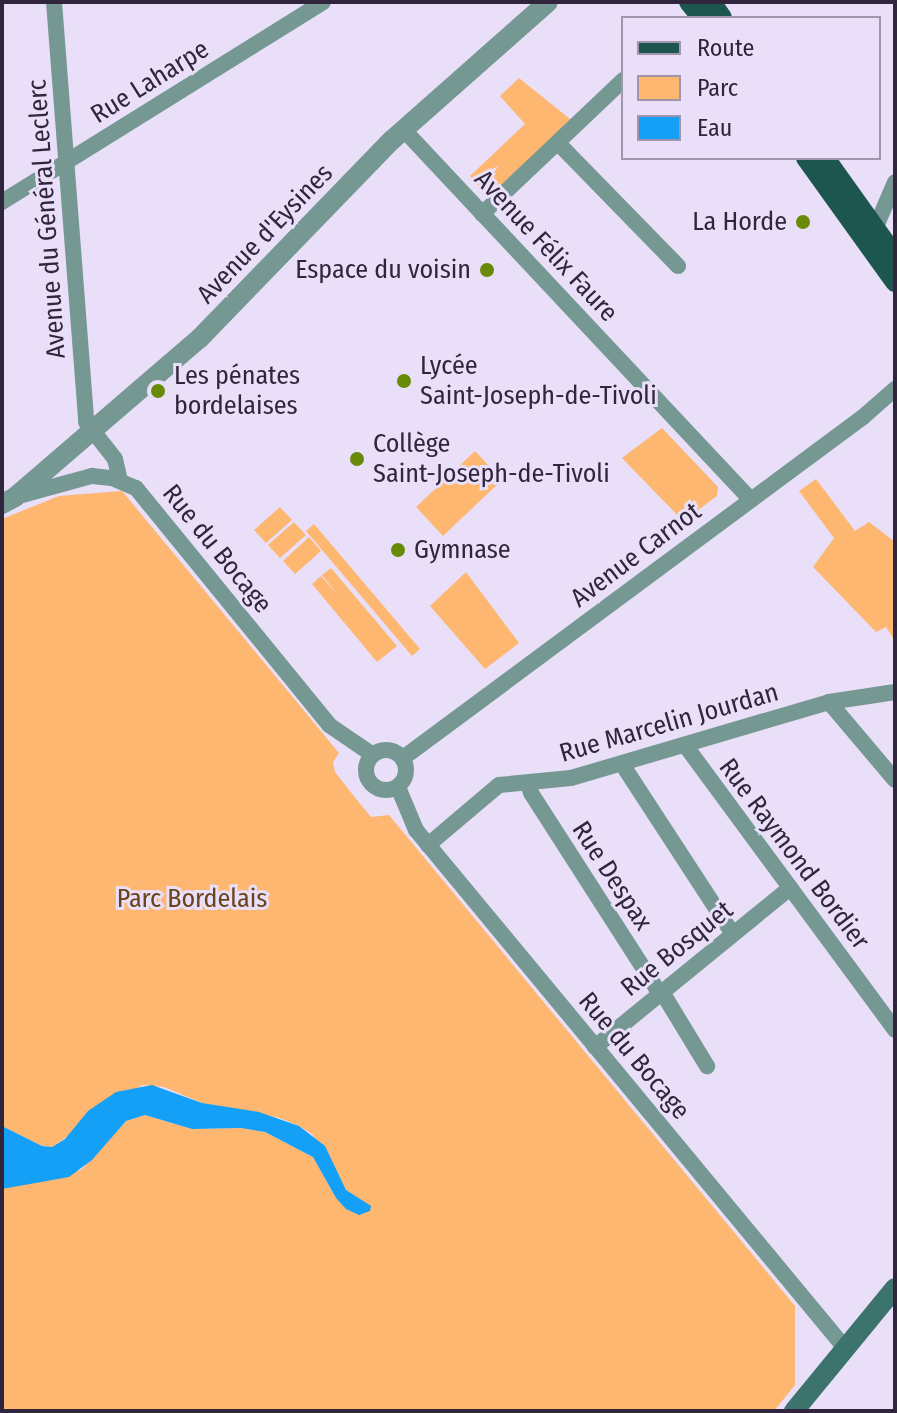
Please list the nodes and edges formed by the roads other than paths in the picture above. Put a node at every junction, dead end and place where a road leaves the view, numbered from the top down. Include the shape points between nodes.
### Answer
1 (54, 2) edge
2 (323, 2) edge
3 (548, 2) edge
4 (621, 82) edge
5 (404, 130) junction
6 (558, 143) junction
7 (807, 160) edge
8 (826, 160) edge
9 (66, 162) junction
10 (895, 182) edge
11 (2, 202) edge
12 (482, 214) junction
13 (875, 229) junction
14 (895, 256) edge
15 (678, 266) dead end
16 (895, 282) edge
17 (895, 389) edge
18 (92, 431) junction
19 (120, 480) junction
20 (751, 500) junction
21 (8, 501) edge
22 (895, 692) edge
23 (829, 702) junction
24 (685, 745) junction
25 (373, 755) junction
26 (403, 758) junction
27 (622, 764) junction
28 (895, 780) edge
29 (528, 783) junction
30 (398, 787) junction
31 (428, 845) junction
32 (790, 888) junction
33 (733, 934) junction
34 (661, 993) junction
35 (895, 1030) edge
36 (595, 1047) junction
37 (707, 1066) dead end
38 (895, 1288) edge
39 (845, 1348) junction
40 (794, 1411) edge

1 - 9 street, Avenue du Général Leclerc
2 - 9 street, Rue Laharpe
3 - 5 street, Avenue d'Eysines
4 - 6 street
5 - 12 street, Avenue Félix Faure
5 - 18 street, Avenue d'Eysines via 199,339
6 - 12 street
6 - 15 street
7 - 16 main road
8 - 13 main road
9 - 11 street, Rue Laharpe
9 - 18 street, Avenue du Général Leclerc via 86,422
10 - 13 street
12 - 20 street, Avenue Félix Faure
13 - 14 main road
17 - 20 street, Avenue Carnot
18 - 19 street, Rue du Bocage via 115,459
18 - 21 street, Avenue d'Eysines
19 - 21 street, Avenue d'Eysines via 92,476
19 - 25 street, Rue du Bocage via 136,488 334,731
20 - 26 street, Avenue Carnot
22 - 23 street, Rue Marcelin Jourdan
23 - 24 street, Rue Marcelin Jourdan
23 - 28 street
24 - 27 street, Rue Marcelin Jourdan
24 - 32 street, Rue Raymond Bordier
25 - 26 street via 392,750
25 - 30 street via 366,771 370,782 386,791
26 - 30 street via 407,771
27 - 29 street, Rue Marcelin Jourdan via 560,781
27 - 33 street
29 - 31 street, Rue Marcelin Jourdan via 499,785
29 - 34 street, Rue Despax
30 - 31 street, Rue du Bocage via 410,820
31 - 36 street, Rue du Bocage
32 - 33 street, Rue Bosquet
32 - 35 street, Rue Raymond Bordier
33 - 34 street, Rue Bosquet
34 - 36 street, Rue Bosquet
34 - 37 street, Rue Despax
36 - 39 street, Rue du Bocage
38 - 39 main road
39 - 40 main road

